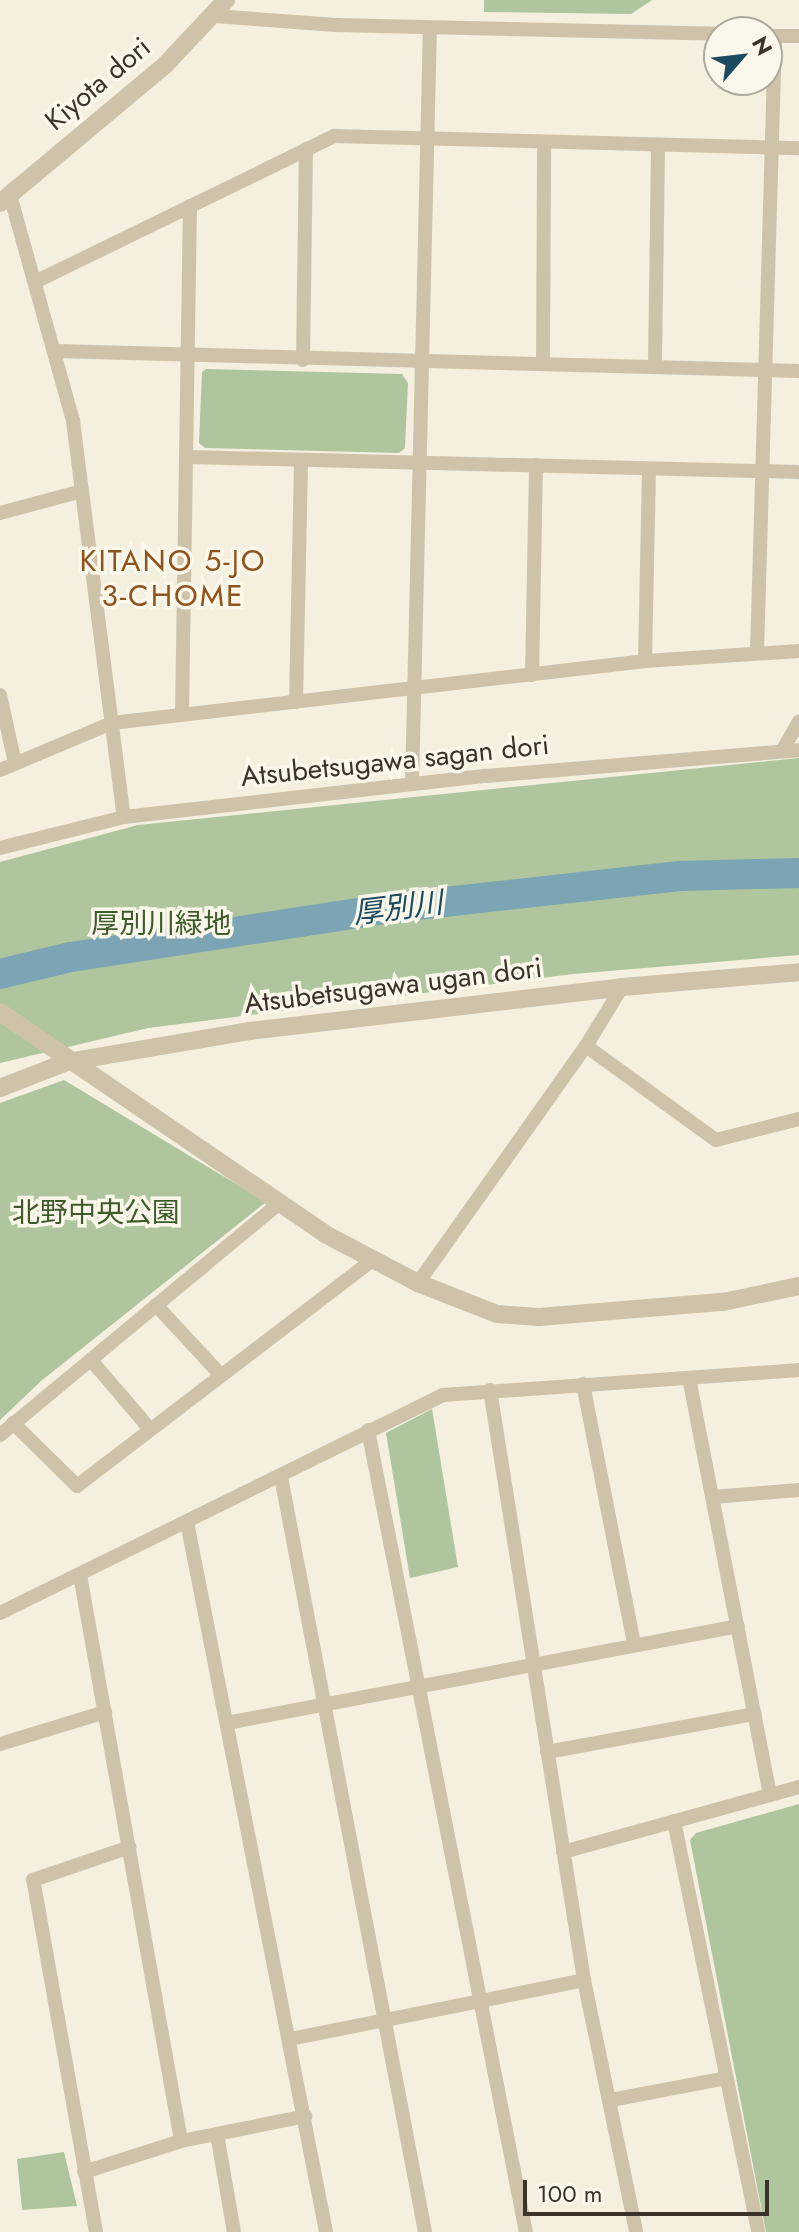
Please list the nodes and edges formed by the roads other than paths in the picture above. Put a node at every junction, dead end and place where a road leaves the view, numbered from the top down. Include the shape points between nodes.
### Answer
1 (226, 0) edge
2 (214, 16) junction
3 (430, 28) junction
4 (703, 34) edge
5 (771, 96) edge
6 (428, 139) junction
7 (544, 142) junction
8 (658, 145) junction
9 (771, 147) junction
10 (799, 148) edge
11 (306, 149) junction
12 (5, 199) edge
13 (190, 206) junction
14 (37, 281) junction
15 (56, 351) junction
16 (190, 357) junction
17 (303, 360) junction
18 (423, 360) junction
19 (543, 361) junction
20 (655, 364) junction
21 (765, 371) junction
22 (799, 371) edge
23 (189, 457) junction
24 (301, 460) junction
25 (421, 462) junction
26 (536, 465) junction
27 (649, 469) junction
28 (763, 471) junction
29 (799, 472) edge
30 (82, 491) junction
31 (0, 513) edge
32 (799, 651) edge
33 (757, 653) junction
34 (645, 661) junction
35 (532, 675) junction
36 (415, 687) junction
37 (0, 695) edge
38 (296, 702) junction
39 (182, 714) junction
40 (799, 722) edge
41 (112, 723) junction
42 (799, 750) edge
43 (782, 751) junction
44 (15, 763) junction
45 (0, 770) edge
46 (412, 784) junction
47 (124, 817) junction
48 (0, 848) edge
49 (799, 972) edge
50 (622, 987) junction
51 (0, 1012) edge
52 (586, 1046) junction
53 (67, 1062) junction
54 (0, 1088) edge
55 (799, 1119) edge
56 (277, 1205) junction
57 (374, 1259) junction
58 (418, 1283) junction
59 (799, 1286) edge
60 (156, 1305) junction
61 (91, 1360) junction
62 (799, 1370) edge
63 (220, 1374) junction
64 (689, 1378) junction
65 (583, 1384) junction
66 (490, 1390) junction
67 (13, 1423) junction
68 (150, 1429) junction
69 (368, 1430) junction
70 (0, 1435) edge
71 (281, 1477) junction
72 (799, 1490) edge
73 (713, 1497) junction
74 (187, 1522) junction
75 (80, 1575) junction
76 (0, 1613) edge
77 (738, 1626) junction
78 (634, 1645) junction
79 (534, 1666) junction
80 (420, 1685) junction
81 (325, 1703) junction
82 (105, 1712) junction
83 (755, 1714) junction
84 (227, 1723) junction
85 (0, 1744) edge
86 (547, 1752) junction
87 (799, 1787) edge
88 (770, 1795) junction
89 (674, 1821) junction
90 (130, 1847) junction
91 (563, 1852) junction
92 (584, 1980) junction
93 (479, 2002) junction
94 (384, 2021) junction
95 (290, 2039) junction
96 (726, 2078) junction
97 (611, 2100) junction
98 (306, 2116) junction
99 (217, 2134) junction
100 (181, 2141) junction
101 (84, 2172) junction
102 (96, 2232) edge
103 (234, 2232) edge
104 (326, 2232) edge
105 (425, 2232) edge
106 (526, 2232) edge
107 (636, 2232) edge
108 (758, 2232) edge

1 - 2 street, Kiyota dori
2 - 3 street
2 - 12 street, Kiyota dori via 166,64
3 - 4 street
3 - 6 street
5 - 9 street
6 - 7 street
6 - 11 street via 334,136
6 - 18 street
7 - 8 street
7 - 19 street
8 - 9 street
8 - 20 street
9 - 10 street
9 - 21 street
11 - 13 street
11 - 17 street
12 - 14 street
13 - 14 street
13 - 16 street
14 - 15 street
15 - 16 street
15 - 30 street
16 - 17 street
16 - 23 street
17 - 18 street
18 - 19 street
18 - 25 street
19 - 20 street
20 - 21 street
21 - 22 street
21 - 28 street
23 - 24 street
23 - 39 street
24 - 25 street
24 - 38 street
25 - 26 street
25 - 36 street
26 - 27 street
26 - 35 street
27 - 28 street
27 - 34 street
28 - 29 street
28 - 33 street
30 - 31 street
30 - 41 street
32 - 33 street
33 - 34 street
34 - 35 street
35 - 36 street
36 - 38 street
36 - 46 street
37 - 44 street
38 - 39 street
39 - 41 street
40 - 43 street
41 - 44 street
41 - 47 street
42 - 43 street, Atsubetsugawa sagan dori
43 - 46 street, Atsubetsugawa sagan dori
44 - 45 street
46 - 47 street, Atsubetsugawa sagan dori
47 - 48 street, Atsubetsugawa sagan dori
49 - 50 street, Atsubetsugawa ugan dori
50 - 52 street
50 - 53 street, Atsubetsugawa ugan dori via 250,1031
51 - 53 street
52 - 55 street via 716,1140
52 - 58 street
53 - 54 street, Atsubetsugawa ugan dori
53 - 56 street
56 - 57 street
56 - 60 street
57 - 58 street
57 - 63 street
58 - 59 street via 497,1314 539,1317 723,1302
60 - 61 street
60 - 63 street
61 - 67 street
61 - 68 street
62 - 64 street
63 - 68 street
64 - 65 street
64 - 73 street
65 - 66 street
65 - 78 street
66 - 69 street via 443,1395
66 - 79 street
67 - 68 street via 77,1486
67 - 70 street
69 - 71 street
69 - 80 street
71 - 74 street
71 - 81 street
72 - 73 street
73 - 77 street
74 - 75 street
74 - 84 street
75 - 76 street
75 - 82 street
77 - 78 street
77 - 83 street
78 - 79 street
79 - 80 street
79 - 86 street
80 - 81 street
80 - 93 street
81 - 84 street
81 - 94 street
82 - 85 street
82 - 90 street
83 - 86 street
83 - 88 street
84 - 95 street
86 - 91 street
87 - 88 street
88 - 89 street
89 - 91 street
89 - 96 street
90 - 100 street
90 - 101 street via 33,1880
91 - 92 street
92 - 93 street
92 - 97 street
93 - 94 street
93 - 106 street
94 - 95 street
94 - 105 street
95 - 98 street
96 - 97 street
96 - 108 street
97 - 107 street
98 - 99 street
98 - 104 street
99 - 100 street
99 - 103 street
100 - 101 street
101 - 102 street

